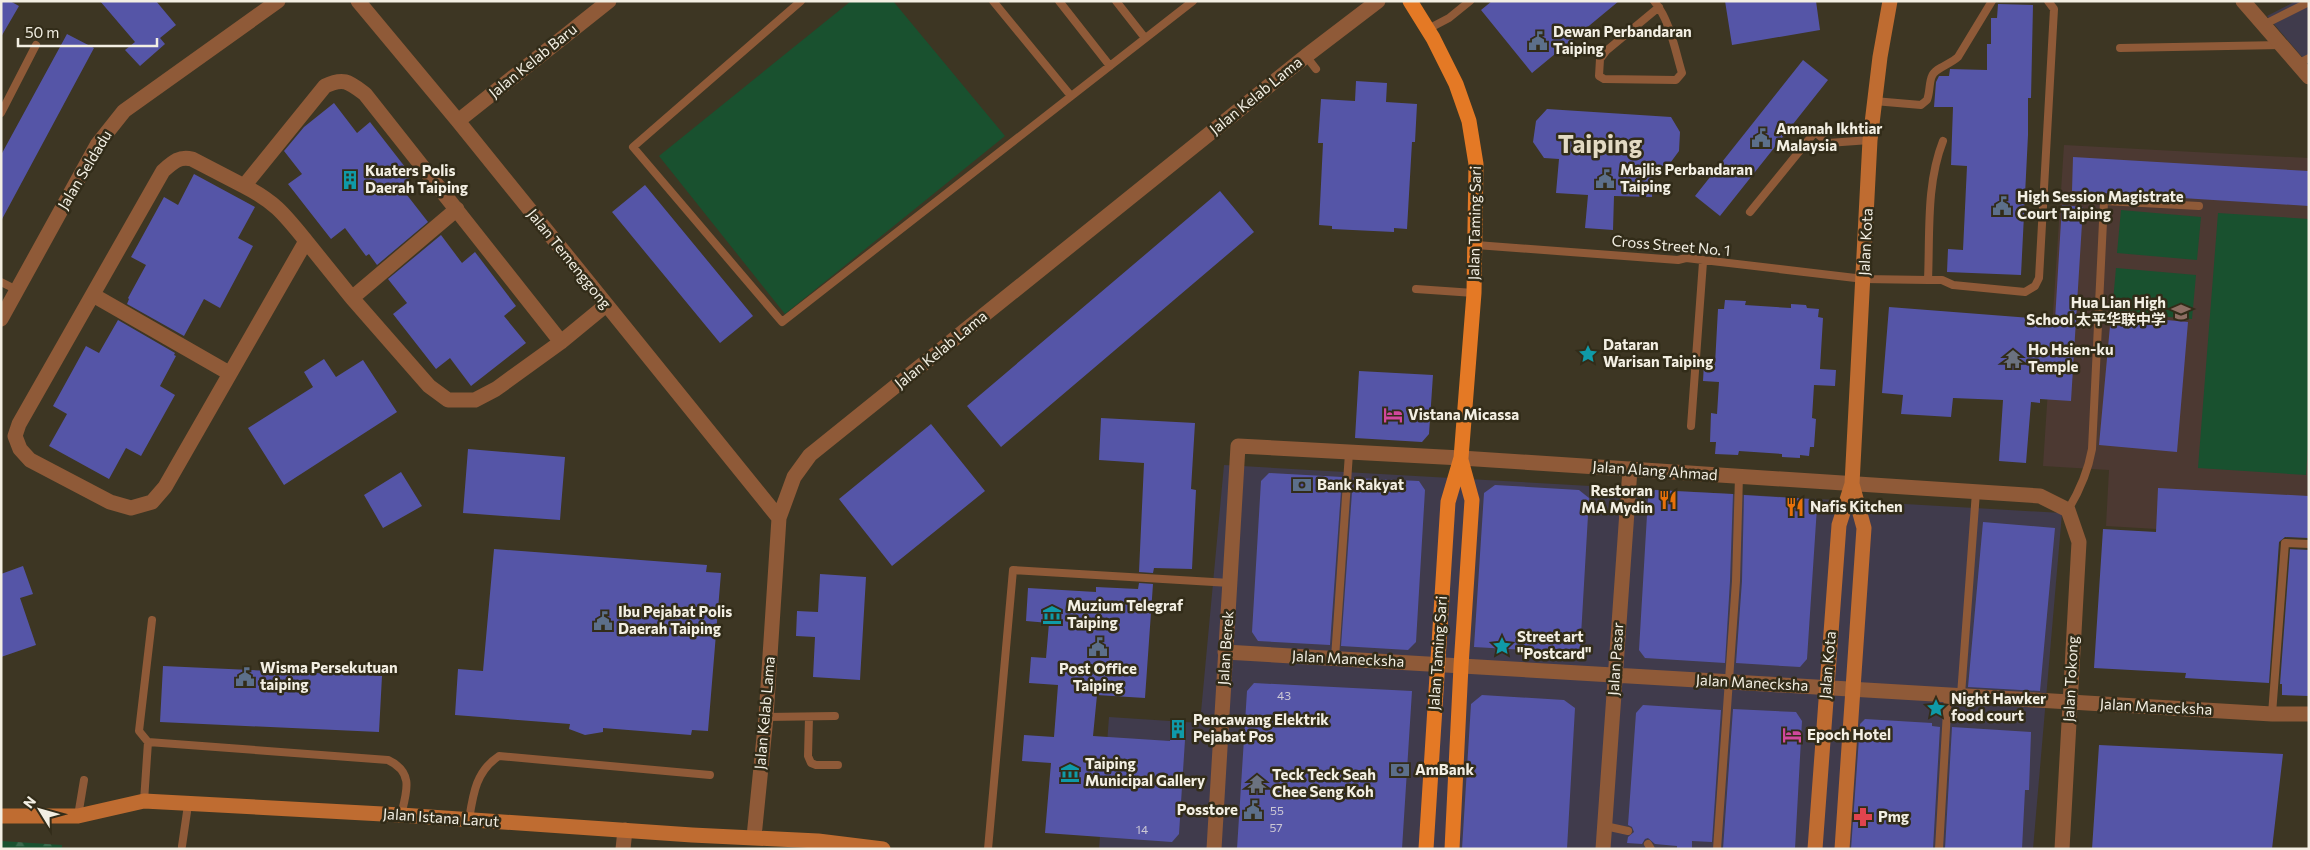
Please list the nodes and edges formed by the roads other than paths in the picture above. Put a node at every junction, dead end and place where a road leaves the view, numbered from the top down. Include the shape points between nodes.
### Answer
1 (278, 1) edge
2 (358, 1) edge
3 (609, 1) edge
4 (801, 1) edge
5 (993, 1) edge
6 (1058, 1) edge
7 (1116, 1) edge
8 (1193, 1) edge
9 (1378, 1) edge
10 (1410, 1) edge
11 (1419, 1) edge
12 (1470, 1) edge
13 (1890, 1) edge
14 (1992, 1) edge
15 (2048, 1) edge
16 (2243, 1) edge
17 (2309, 2) edge
18 (1657, 4) edge
19 (1424, 24) junction
20 (2263, 25) junction
21 (1145, 38) junction
22 (36, 45) dead end
23 (2281, 45) junction
24 (2120, 48) dead end
25 (1306, 56) junction
26 (2303, 61) edge
27 (1110, 66) junction
28 (1316, 69) dead end
29 (2309, 77) edge
30 (1071, 96) junction
31 (1874, 101) junction
32 (1, 113) edge
33 (458, 121) junction
34 (1870, 140) junction
35 (1943, 141) dead end
36 (244, 186) junction
37 (2199, 206) dead end
38 (457, 209) junction
39 (1750, 212) dead end
40 (306, 241) junction
41 (1476, 245) junction
42 (1703, 262) junction
43 (1864, 278) junction
44 (1928, 280) junction
45 (1, 282) edge
46 (1416, 289) dead end
47 (17, 290) junction
48 (1474, 293) junction
49 (93, 294) junction
50 (352, 298) junction
51 (606, 305) junction
52 (1, 319) edge
53 (561, 342) junction
54 (229, 373) junction
55 (1691, 426) dead end
56 (1238, 446) joint
57 (1348, 453) junction
58 (1461, 458) junction
59 (1630, 469) junction
60 (1739, 476) junction
61 (1852, 484) junction
62 (1976, 492) junction
63 (2068, 510) junction
64 (779, 518) junction
65 (2309, 544) edge
66 (1230, 583) junction
67 (152, 620) dead end
68 (1225, 652) junction
69 (1335, 658) junction
70 (1436, 664) junction
71 (1461, 666) junction
72 (1615, 675) junction
73 (1729, 681) junction
74 (1826, 687) junction
75 (1853, 689) junction
76 (1955, 695) junction
77 (2070, 702) junction
78 (2272, 714) junction
79 (2309, 714) edge
80 (835, 716) dead end
81 (766, 717) junction
82 (809, 717) junction
83 (148, 742) junction
84 (838, 766) dead end
85 (710, 776) dead end
86 (84, 780) dead end
87 (144, 801) junction
88 (188, 805) junction
89 (401, 814) junction
90 (1, 816) edge
91 (78, 816) junction
92 (469, 820) junction
93 (1605, 826) junction
94 (625, 830) junction
95 (1628, 831) dead end
96 (754, 837) junction
97 (182, 846) dead end
98 (623, 849) edge
99 (883, 849) edge
100 (988, 849) edge
101 (1214, 849) edge
102 (1426, 849) edge
103 (1452, 849) edge
104 (1603, 849) edge
105 (1717, 849) edge
106 (1815, 849) edge
107 (1842, 849) edge
108 (1939, 849) edge
109 (2062, 849) edge

1 - 47 street, Jalan Seldadu via 124,111 97,144
2 - 33 street, Jalan Temenggong
3 - 33 street, Jalan Kelab Baru
4 - 30 lane via 633,147 782,322
5 - 30 lane
6 - 27 lane
7 - 21 lane
8 - 21 lane
9 - 25 street, Jalan Kelab Lama
10 - 19 main road, Jalan Taming Sari
11 - 19 main road
12 - 19 lane via 1449,18
13 - 31 main road, Jalan Kota
14 - 31 lane via 1958,57 1933,73 1927,100 1920,105
15 - 44 lane, Cross Street No. 1 via 2054,8 2039,278 2035,286 2025,292
16 - 20 street
17 - 20 lane
18 - 18 lane via 1672,39 1682,73 1679,78 1604,79 1599,76 1600,59 1606,51
19 - 41 main road, Jalan Taming Sari via 1453,76 1469,121 1476,164
20 - 23 street
21 - 27 lane
22 - 32 lane
23 - 24 lane
23 - 26 street
25 - 28 lane
25 - 64 street, Jalan Kelab Lama via 810,455 794,478
26 - 29 street
27 - 30 lane
31 - 34 main road, Jalan Kota
33 - 51 street, Jalan Temenggong
34 - 39 lane via 1828,143 1815,132
34 - 43 main road, Jalan Kota
35 - 44 lane via 1932,180
36 - 38 street via 325,86 338,80 352,83 365,94
36 - 40 street via 278,207
36 - 49 street via 192,159 184,157 174,161 163,171
37 - 63 lane via 2104,201 2092,449 2080,491
38 - 50 street
38 - 53 street
40 - 50 street
40 - 54 street
41 - 42 lane, Cross Street No. 1 via 1686,258
41 - 48 main road, Jalan Taming Sari
42 - 43 lane, Cross Street No. 1
42 - 55 lane
43 - 44 lane, Cross Street No. 1
43 - 61 main road, Jalan Kota
45 - 47 lane
46 - 48 lane
47 - 52 street, Jalan Seldadu
48 - 58 main road, Jalan Taming Sari
49 - 54 street
49 - 54 street via 14,436 30,460 110,502 131,508 152,502 165,487
50 - 53 street via 430,386 448,400 476,400
51 - 53 street
51 - 64 street, Jalan Temenggong
56 - 57 street, Jalan Alang Ahmad
56 - 66 street, Jalan Berek
57 - 58 street, Jalan Alang Ahmad
57 - 69 lane
58 - 59 street, Jalan Alang Ahmad
58 - 70 main road, Jalan Taming Sari via 1448,502
58 - 71 main road, Jalan Taming Sari via 1472,500
59 - 60 street, Jalan Alang Ahmad
59 - 72 street, Jalan Pasar
60 - 61 street, Jalan Alang Ahmad
60 - 73 lane
61 - 62 street, Jalan Alang Ahmad
61 - 74 main road, Jalan Kota via 1840,525
61 - 75 main road, Jalan Kota via 1864,528
62 - 63 street, Jalan Alang Ahmad via 2040,496
62 - 76 lane
63 - 77 street, Jalan Tokong via 2078,542
64 - 81 street, Jalan Kelab Lama
65 - 78 lane via 2285,543
66 - 68 street, Jalan Berek
66 - 100 lane via 1013,570
67 - 83 lane via 139,731
68 - 69 street, Jalan Manecksha
68 - 101 street, Jalan Berek
69 - 70 street, Jalan Manecksha
70 - 71 street, Jalan Manecksha
70 - 102 main road, Jalan Taming Sari
71 - 72 street, Jalan Manecksha
71 - 103 main road, Jalan Taming Sari
72 - 73 street, Jalan Manecksha
72 - 93 street, Jalan Pasar
73 - 74 street, Jalan Manecksha
73 - 105 lane
74 - 75 street, Jalan Manecksha
74 - 106 main road, Jalan Kota
75 - 76 street, Jalan Manecksha
75 - 107 main road, Jalan Kota
76 - 77 street, Jalan Manecksha
76 - 108 lane
77 - 78 street, Jalan Manecksha
77 - 109 street, Jalan Tokong
78 - 79 street, Jalan Manecksha
80 - 82 lane
81 - 82 lane
81 - 96 street, Jalan Kelab Lama
82 - 84 lane via 810,763
83 - 87 lane
83 - 89 lane via 388,760 400,766 405,773 407,793
85 - 92 lane via 499,756 480,774
86 - 91 lane
87 - 88 main road, Jalan Istana Larut
87 - 91 main road, Jalan Istana Larut
88 - 89 main road, Jalan Istana Larut
88 - 97 lane
89 - 92 main road, Jalan Istana Larut
90 - 91 main road, Jalan Istana Larut
92 - 94 main road, Jalan Istana Larut
93 - 95 lane
93 - 104 street, Jalan Pasar
94 - 96 main road, Jalan Istana Larut
94 - 98 street
96 - 99 main road, Jalan Istana Larut

